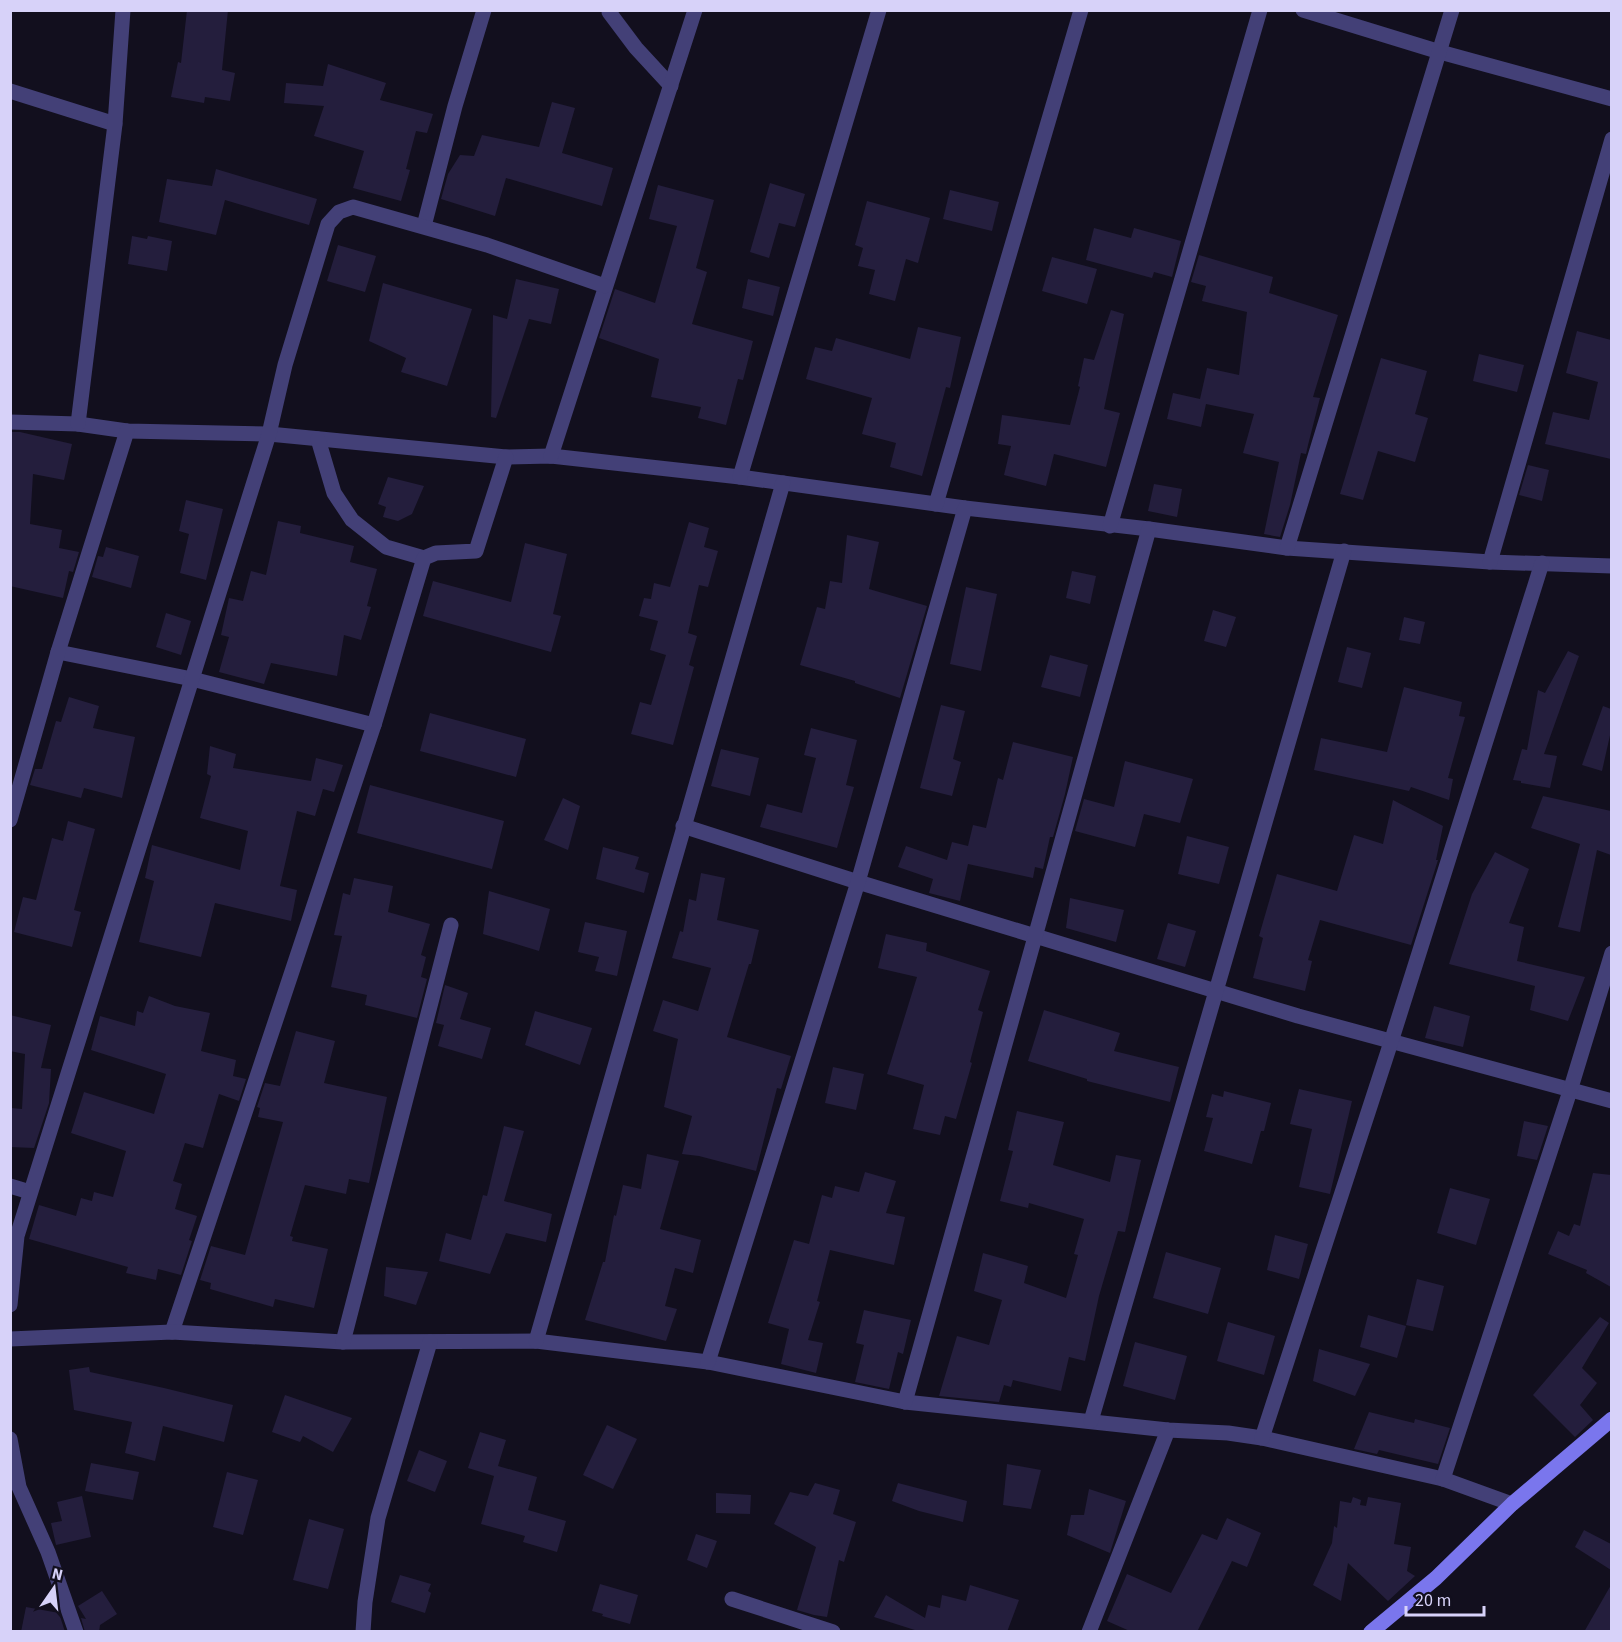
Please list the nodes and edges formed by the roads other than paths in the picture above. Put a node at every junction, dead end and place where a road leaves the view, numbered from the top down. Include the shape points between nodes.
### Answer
1 (123, 10) edge
2 (484, 10) edge
3 (695, 10) edge
4 (879, 10) edge
5 (1081, 10) edge
6 (1260, 10) edge
7 (1303, 10) edge
8 (1452, 10) edge
9 (608, 11) edge
10 (1440, 52) junction
11 (672, 86) junction
12 (10, 91) edge
13 (1611, 99) edge
14 (115, 124) junction
15 (1611, 140) edge
16 (424, 226) junction
17 (605, 286) junction
18 (10, 422) edge
19 (78, 424) junction
20 (127, 431) junction
21 (268, 434) junction
22 (318, 439) junction
23 (551, 456) junction
24 (506, 457) junction
25 (740, 477) junction
26 (783, 483) junction
27 (936, 504) junction
28 (965, 508) junction
29 (1110, 526) junction
30 (1149, 529) junction
31 (1287, 548) junction
32 (1344, 551) junction
33 (424, 558) junction
34 (1491, 562) junction
35 (1542, 563) junction
36 (1611, 566) edge
37 (58, 652) junction
38 (192, 680) junction
39 (374, 725) junction
40 (10, 820) edge
41 (683, 826) junction
42 (858, 882) junction
43 (452, 925) dead end
44 (1036, 935) junction
45 (1611, 953) edge
46 (1216, 990) junction
47 (1391, 1042) junction
48 (1570, 1090) junction
49 (1611, 1101) edge
50 (10, 1186) edge
51 (30, 1192) junction
52 (10, 1305) edge
53 (172, 1332) junction
54 (10, 1339) edge
55 (536, 1341) junction
56 (343, 1342) junction
57 (430, 1342) junction
58 (708, 1362) junction
59 (905, 1402) junction
60 (1611, 1419) edge
61 (1090, 1421) junction
62 (1168, 1430) junction
63 (1262, 1438) junction
64 (10, 1439) edge
65 (1443, 1479) junction
66 (1512, 1504) junction
67 (732, 1599) dead end
68 (76, 1632) edge
69 (363, 1632) edge
70 (833, 1632) edge
71 (1089, 1632) edge
72 (1371, 1632) edge

1 - 14 street
2 - 16 street
3 - 11 street
4 - 25 street
5 - 27 street
6 - 29 street
7 - 10 street
8 - 10 street
9 - 11 street
10 - 13 street
10 - 31 street
11 - 17 street
12 - 14 street
14 - 19 street
15 - 34 street
16 - 17 street via 488,244
16 - 21 street via 353,207 339,212 328,224
17 - 23 street
18 - 19 street
19 - 20 street
20 - 21 street
20 - 37 street
21 - 22 street
21 - 38 street
22 - 24 street
22 - 33 street via 334,493 352,520 386,548
23 - 24 street
23 - 25 street
24 - 33 street via 476,551 436,553
25 - 26 street
26 - 27 street
26 - 41 street
27 - 28 street
28 - 29 street
28 - 42 street
29 - 30 street
30 - 31 street
30 - 44 street
31 - 32 street
32 - 34 street
32 - 46 street
33 - 39 street
34 - 35 street
35 - 36 street
35 - 47 street
37 - 38 street
37 - 40 street
38 - 39 street
38 - 51 street
39 - 53 street
41 - 42 street
41 - 55 street
42 - 44 street
42 - 58 street
43 - 56 street
44 - 46 street
44 - 59 street
45 - 48 street
46 - 47 street
46 - 61 street
47 - 48 street
47 - 63 street
48 - 49 street
48 - 65 street
50 - 51 street
51 - 52 street via 17,1236
53 - 54 street
53 - 56 street
55 - 57 street
55 - 58 street
56 - 57 street
57 - 69 street via 378,1518
58 - 59 street
59 - 61 street
60 - 66 street
61 - 62 street
62 - 63 street
62 - 71 street
63 - 65 street
64 - 68 street via 20,1487
65 - 66 street
66 - 72 street via 1436,1578
67 - 70 street

